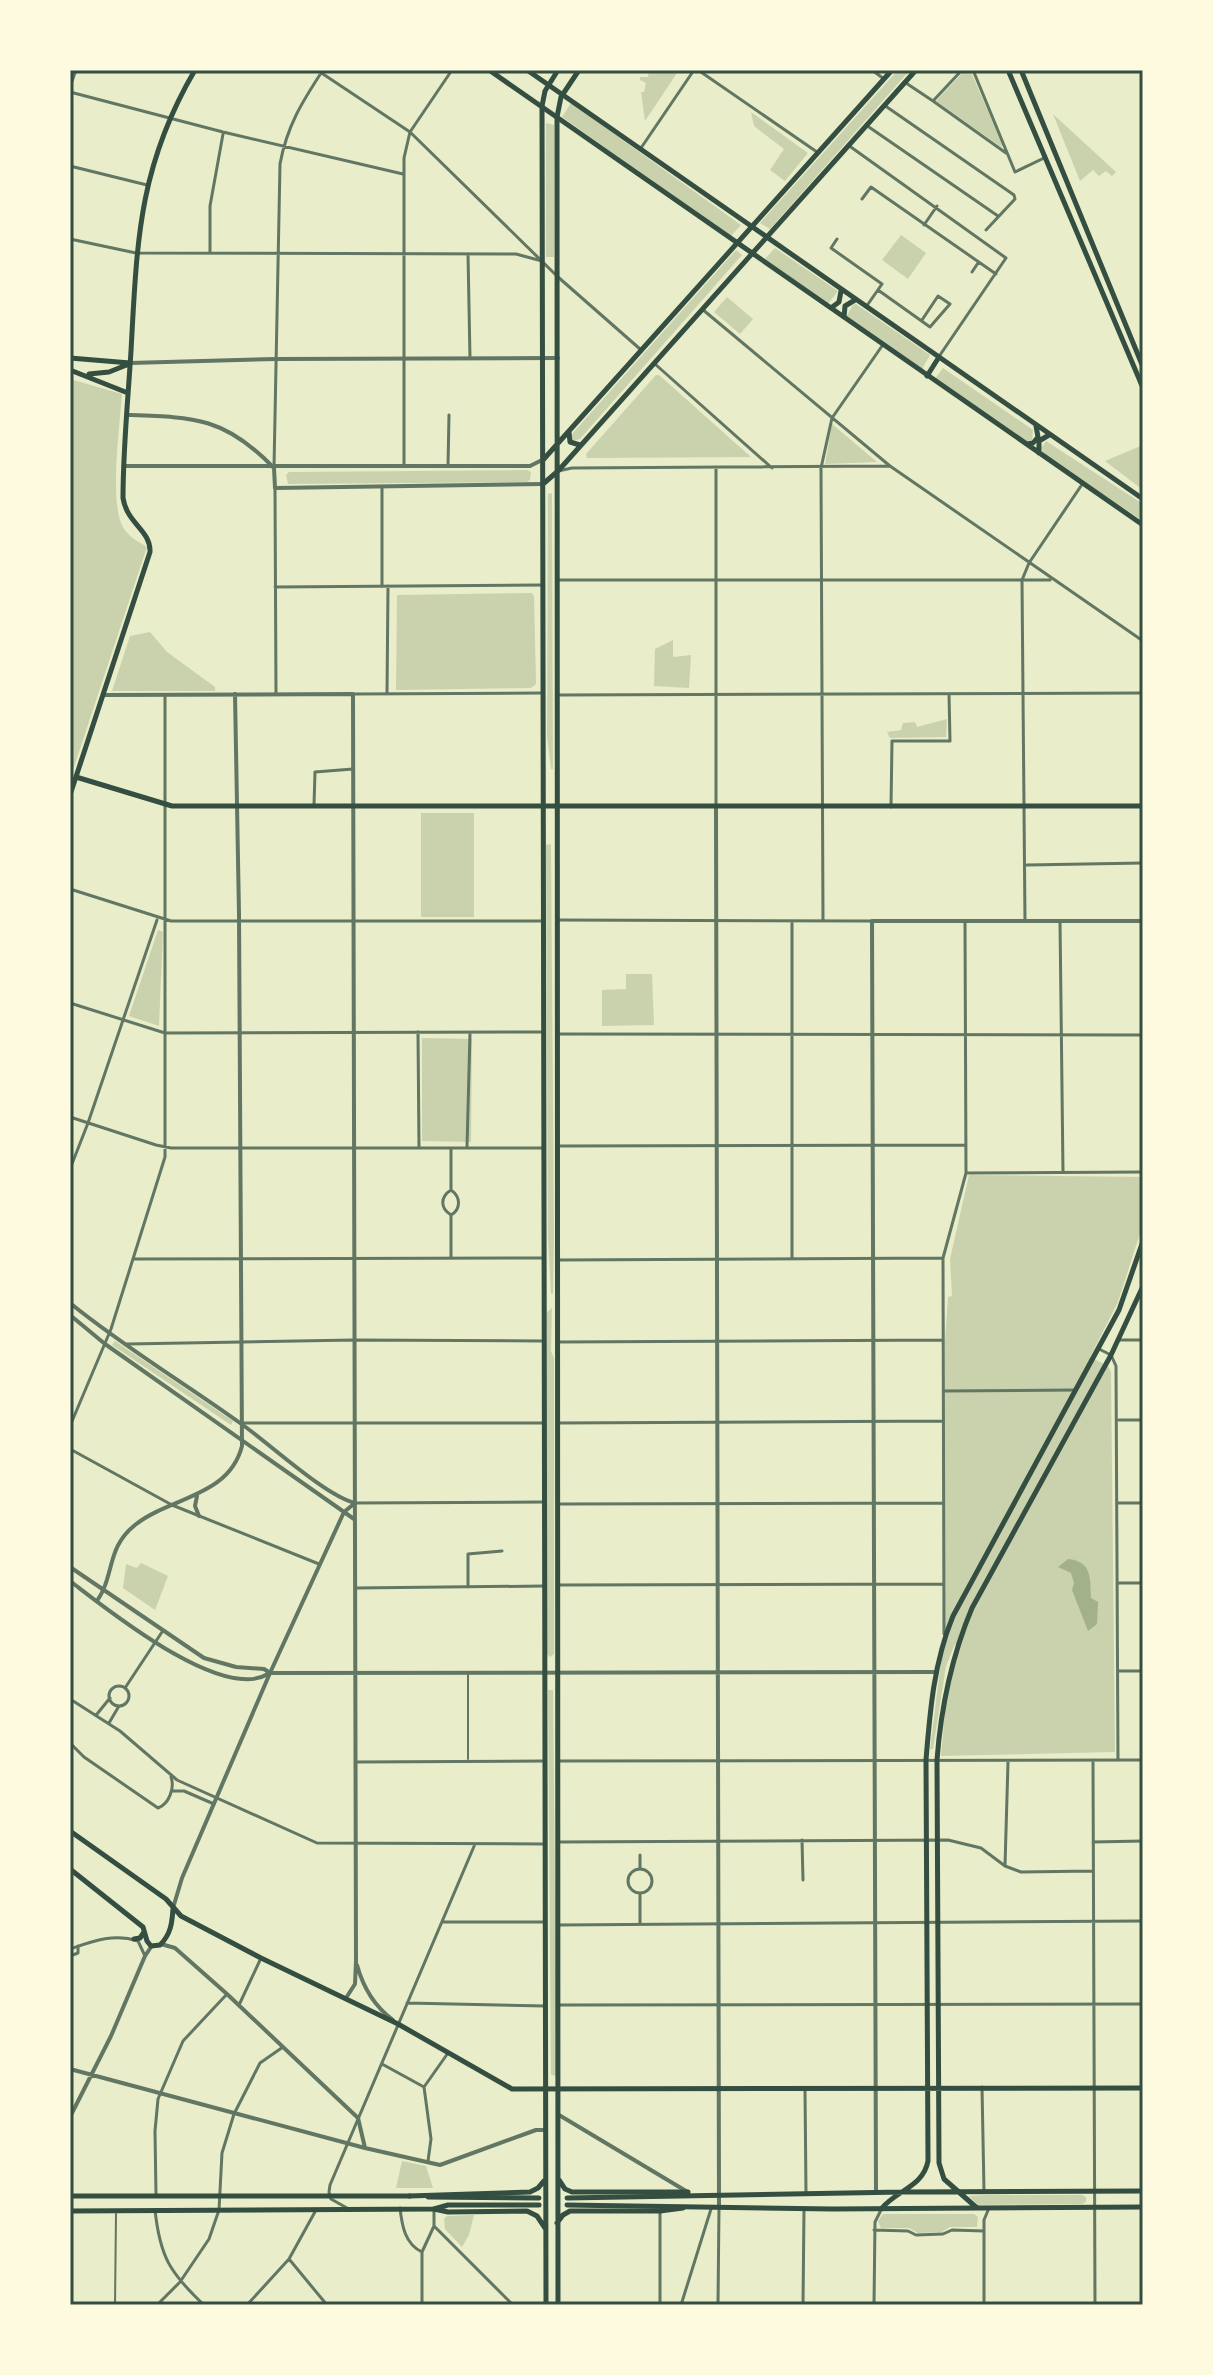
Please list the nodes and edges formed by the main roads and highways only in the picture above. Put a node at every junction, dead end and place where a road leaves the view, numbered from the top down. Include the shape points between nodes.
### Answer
1 (195, 70) edge
2 (489, 70) edge
3 (527, 70) edge
4 (558, 70) edge
5 (579, 70) edge
6 (892, 70) edge
7 (916, 70) edge
8 (1008, 70) edge
9 (1021, 70) edge
10 (548, 85) junction
11 (1028, 89) junction
12 (562, 94) junction
13 (1017, 94) junction
14 (542, 106) junction
15 (557, 117) junction
16 (1062, 169) junction
17 (1051, 173) junction
18 (751, 228) junction
19 (765, 237) junction
20 (737, 244) junction
21 (751, 253) junction
22 (841, 290) junction
23 (856, 300) junction
24 (830, 308) junction
25 (844, 317) junction
26 (939, 357) junction
27 (70, 358) edge
28 (94, 362) junction
29 (130, 363) junction
30 (1143, 367) edge
31 (70, 370) edge
32 (84, 374) junction
33 (97, 374) junction
34 (927, 376) junction
35 (1143, 388) edge
36 (128, 393) junction
37 (1036, 425) junction
38 (569, 431) junction
39 (1050, 435) junction
40 (558, 443) junction
41 (583, 443) junction
42 (1026, 444) junction
43 (1039, 453) junction
44 (542, 460) junction
45 (558, 471) junction
46 (542, 484) junction
47 (1143, 499) edge
48 (1143, 525) edge
49 (543, 769) junction
50 (557, 770) junction
51 (76, 777) junction
52 (70, 795) edge
53 (1143, 806) edge
54 (542, 808) junction
55 (557, 808) junction
56 (542, 845) junction
57 (557, 846) junction
58 (1143, 1241) edge
59 (1143, 1286) edge
60 (543, 1300) junction
61 (558, 1300) junction
62 (1006, 1516) junction
63 (1017, 1523) junction
64 (997, 1533) junction
65 (1008, 1540) junction
66 (70, 1831) edge
67 (70, 1869) edge
68 (173, 1908) junction
69 (143, 1927) junction
70 (134, 1939) road end
71 (938, 2087) junction
72 (546, 2088) junction
73 (559, 2088) junction
74 (926, 2088) junction
75 (1143, 2088) edge
76 (558, 2175) junction
77 (546, 2176) junction
78 (960, 2191) junction
79 (1143, 2191) edge
80 (903, 2192) junction
81 (699, 2194) junction
82 (70, 2196) edge
83 (409, 2196) junction
84 (567, 2198) dead end
85 (567, 2205) dead end
86 (1143, 2207) edge
87 (683, 2208) junction
88 (882, 2208) junction
89 (977, 2208) junction
90 (434, 2209) junction
91 (70, 2211) edge
92 (557, 2224) junction
93 (546, 2231) junction
94 (546, 2305) edge
95 (558, 2305) edge

1 - 29 main road via 170,117 147,185 136,253
2 - 14 main road
3 - 10 main road
4 - 10 main road
5 - 12 main road
6 - 18 main road
7 - 19 main road
8 - 13 main road
9 - 11 main road
10 - 12 main road
10 - 14 main road
11 - 13 main road
11 - 16 main road
12 - 15 main road
12 - 18 main road
13 - 17 main road
14 - 15 main road
14 - 44 main road
15 - 20 main road
15 - 40 main road
16 - 17 main road
16 - 30 main road
17 - 35 main road
18 - 19 main road
18 - 20 main road
19 - 21 main road
19 - 22 main road
20 - 21 main road
20 - 38 main road
21 - 24 main road
21 - 41 main road
22 - 23 main road
22 - 24 main road via 839,302
23 - 25 main road via 845,306
23 - 26 main road
24 - 25 main road
25 - 34 main road
26 - 34 main road
26 - 37 main road
27 - 28 main road
28 - 29 main road
28 - 33 main road
29 - 33 main road
29 - 36 main road
31 - 32 main road
32 - 33 main road
32 - 36 main road
34 - 42 main road
36 - 51 main road via 124,505 148,538 150,552
37 - 39 main road
37 - 42 main road via 1038,437
38 - 40 main road
38 - 41 main road via 570,442
39 - 43 main road via 1039,441
39 - 47 main road
40 - 44 main road
40 - 45 main road
41 - 45 main road
42 - 43 main road
43 - 48 main road
44 - 46 main road
45 - 46 main road
45 - 50 main road
46 - 49 main road
49 - 50 main road via 549,774
49 - 54 main road
50 - 55 main road
51 - 52 main road
51 - 54 main road via 163,804
53 - 55 main road
54 - 55 main road
54 - 56 main road
55 - 57 main road
56 - 57 main road
56 - 60 main road
57 - 61 main road
58 - 62 main road via 1127,1293
59 - 63 main road via 1111,1355
60 - 61 main road
60 - 72 main road
61 - 73 main road
62 - 63 main road via 1009,1523
62 - 64 main road
63 - 65 main road
64 - 65 main road
64 - 74 main road via 953,1616 936,1672 926,1760
65 - 71 main road via 955,1651 942,1708 937,1760
66 - 68 main road
67 - 69 main road
68 - 69 main road via 171,1927 161,1944 148,1943
68 - 72 main road via 512,2089
69 - 70 main road via 142,1937
71 - 74 main road
71 - 75 main road
71 - 78 main road via 940,2171
72 - 73 main road
72 - 77 main road
73 - 74 main road
73 - 76 main road
74 - 80 main road via 927,2168
76 - 81 main road via 572,2192
76 - 92 main road
77 - 83 main road via 530,2192
77 - 93 main road
78 - 79 main road
78 - 80 main road
78 - 89 main road
80 - 81 main road
80 - 88 main road
81 - 84 main road
82 - 83 main road
83 - 90 main road via 539,2201
85 - 87 main road
86 - 89 main road
87 - 88 main road
87 - 92 main road via 568,2211
88 - 89 main road
90 - 91 main road
90 - 93 main road via 530,2212
92 - 95 main road
93 - 94 main road

